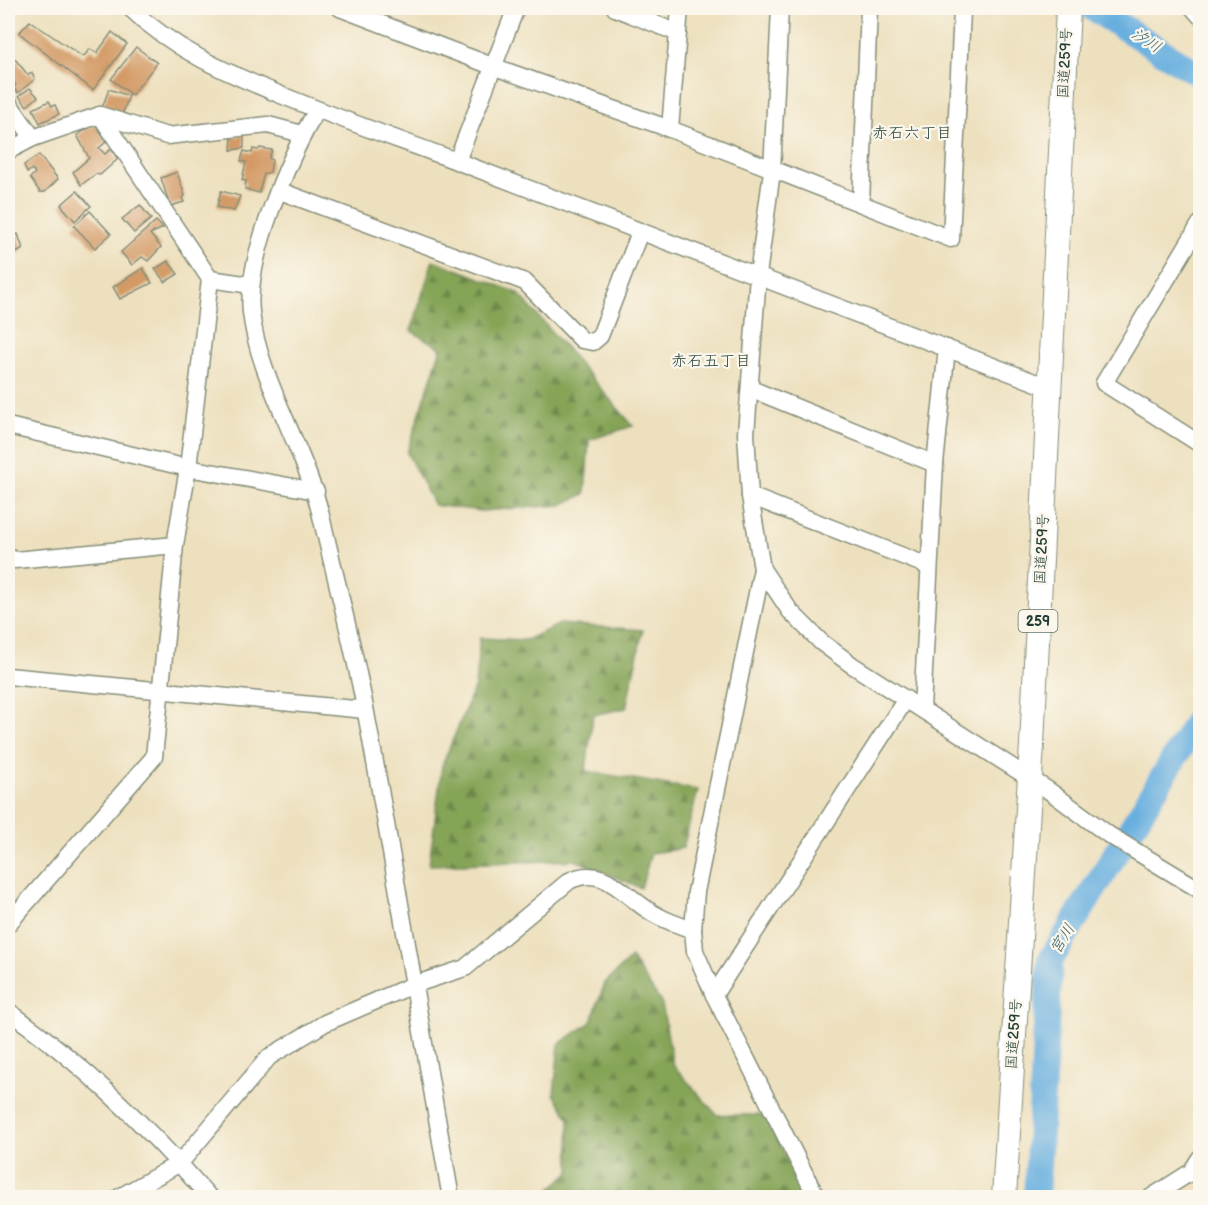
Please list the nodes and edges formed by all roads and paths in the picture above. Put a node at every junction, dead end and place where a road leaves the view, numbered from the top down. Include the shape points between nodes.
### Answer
1 (340, 8) edge
2 (516, 8) edge
3 (615, 8) edge
4 (680, 8) edge
5 (780, 8) edge
6 (869, 8) edge
7 (957, 8) edge
8 (1068, 8) edge
9 (1193, 8) edge
10 (135, 9) edge
11 (1200, 16) edge
12 (678, 33) junction
13 (492, 66) junction
14 (8, 102) edge
15 (317, 110) junction
16 (100, 115) junction
17 (670, 129) junction
18 (302, 134) junction
19 (33, 138) junction
20 (8, 151) edge
21 (457, 161) junction
22 (772, 171) junction
23 (280, 191) junction
24 (861, 203) junction
25 (1200, 224) edge
26 (640, 232) junction
27 (758, 275) junction
28 (210, 279) junction
29 (251, 285) junction
30 (947, 348) junction
31 (1050, 388) junction
32 (751, 389) junction
33 (8, 426) edge
34 (1200, 444) edge
35 (935, 464) junction
36 (188, 468) junction
37 (316, 491) junction
38 (750, 496) junction
39 (176, 545) junction
40 (8, 557) edge
41 (928, 566) junction
42 (762, 569) junction
43 (8, 676) edge
44 (161, 693) junction
45 (906, 699) junction
46 (922, 709) junction
47 (365, 710) junction
48 (1030, 779) junction
49 (1200, 890) edge
50 (8, 924) edge
51 (693, 930) junction
52 (413, 985) junction
53 (714, 995) junction
54 (8, 1011) edge
55 (1200, 1158) edge
56 (180, 1163) junction
57 (118, 1197) edge
58 (210, 1197) edge
59 (451, 1197) edge
60 (817, 1197) edge
61 (1004, 1197) edge
62 (1150, 1197) edge

1 - 13 street
2 - 13 street
3 - 12 street
4 - 12 street
5 - 22 street
6 - 24 street
7 - 24 street via 962,11 951,239
8 - 31 highway, 国道259号 / 259
9 - 11 street
10 - 15 street via 190,54
12 - 17 street
13 - 17 street
13 - 21 street
14 - 19 street
15 - 18 street
15 - 21 street
16 - 18 street via 167,136 268,125
16 - 19 street
16 - 28 street
17 - 22 street
18 - 23 street
19 - 20 street
21 - 26 street
22 - 24 street
22 - 27 street
23 - 26 street via 525,282 582,340 593,342 600,336
23 - 29 street via 258,252
25 - 34 street via 1104,383
26 - 27 street
27 - 30 street
27 - 32 street
28 - 29 street
28 - 36 street
29 - 37 street via 251,313 263,360
30 - 31 street
30 - 35 street
31 - 48 highway, 国道259号 / 259
32 - 35 street
32 - 38 street via 746,434
33 - 36 street
35 - 41 street
36 - 37 street
36 - 39 street
37 - 47 street
38 - 41 street
38 - 42 street
39 - 40 street via 15,560
39 - 44 street
41 - 46 street
42 - 45 street via 790,611 821,642
42 - 51 street via 699,881
43 - 44 street
44 - 47 street
44 - 50 street via 154,757
45 - 46 street
45 - 53 street
46 - 48 street
47 - 52 street
48 - 49 street via 1113,837
48 - 61 highway, 国道259号 / 259
51 - 52 street via 657,916 603,877 584,874 569,881 465,968
51 - 53 street via 695,951
52 - 56 street via 325,1023 269,1057
52 - 59 street
53 - 60 street
54 - 56 street via 54,1043
55 - 62 street via 1191,1172
56 - 57 street
56 - 58 street

